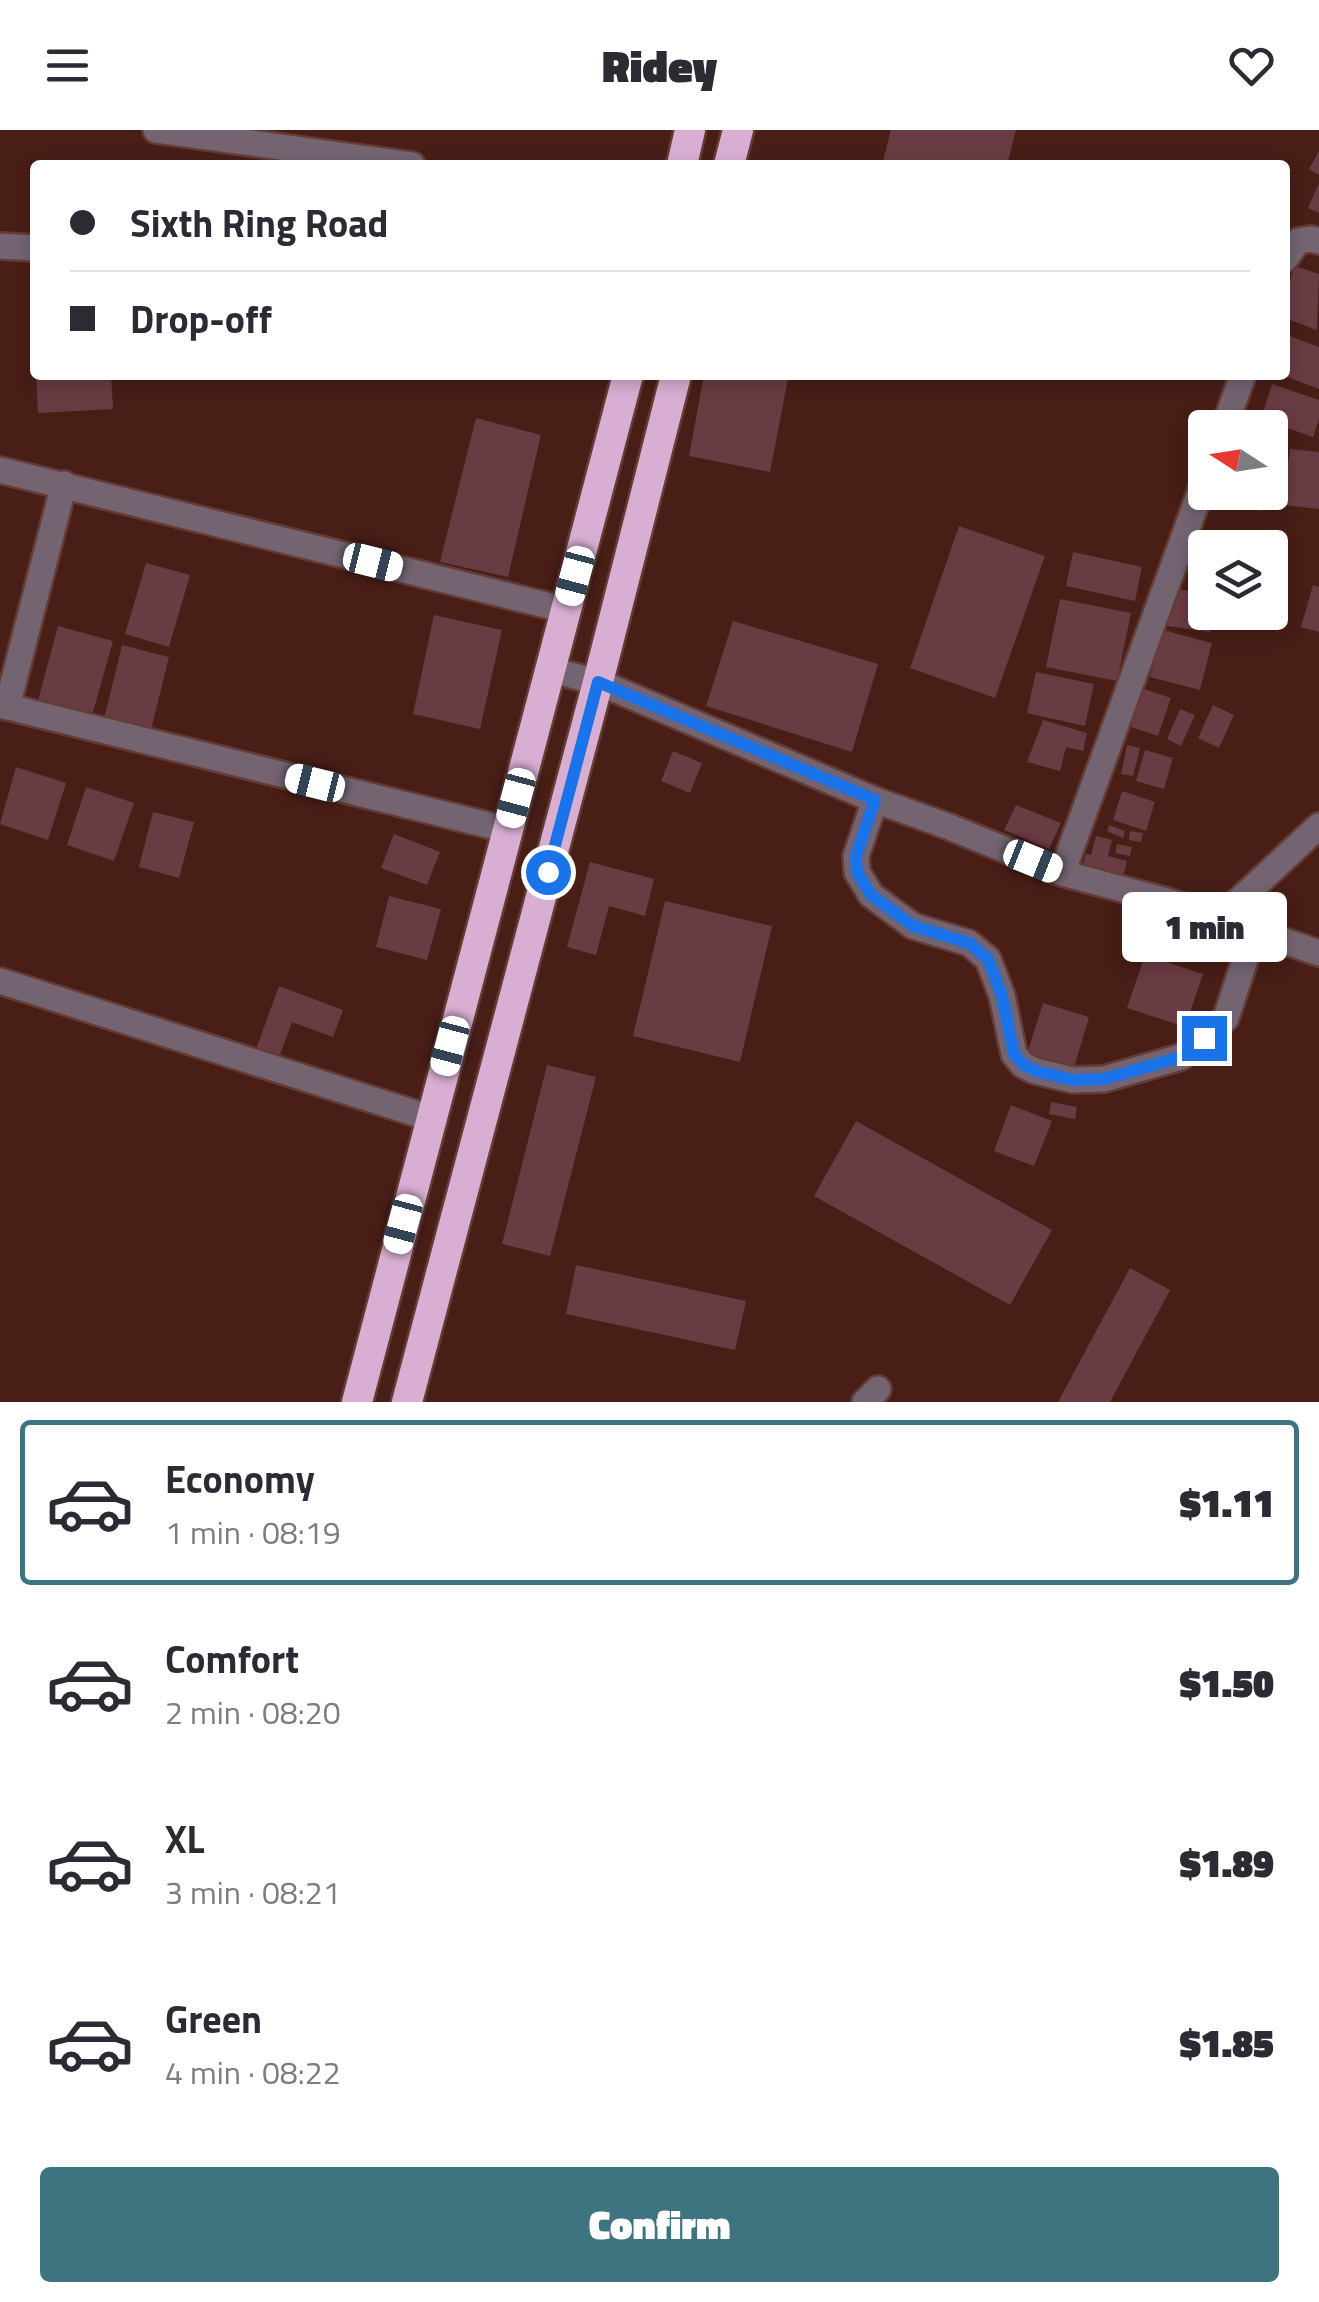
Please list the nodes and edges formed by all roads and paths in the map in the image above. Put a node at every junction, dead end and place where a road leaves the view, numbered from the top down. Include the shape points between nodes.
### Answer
1 (156, 130) edge
2 (690, 130) edge
3 (738, 130) edge
4 (375, 160) edge
5 (683, 160) edge
6 (730, 160) edge
7 (1319, 242) edge
8 (0, 246) edge
9 (30, 248) edge
10 (1290, 252) edge
11 (627, 380) edge
12 (675, 380) edge
13 (1241, 380) edge
14 (1230, 410) edge
15 (0, 470) edge
16 (64, 484) junction
17 (1194, 510) edge
18 (566, 610) junction
19 (551, 670) junction
20 (598, 682) junction
21 (3, 706) edge
22 (875, 800) junction
23 (1319, 826) edge
24 (508, 830) junction
25 (1062, 873) junction
26 (1218, 920) junction
27 (1254, 932) junction
28 (1319, 953) edge
29 (0, 981) edge
30 (430, 1118) junction
31 (357, 1402) edge
32 (407, 1402) edge

1 - 4 street
2 - 5 highway
3 - 6 highway
7 - 10 street via 1298,241
8 - 9 street
11 - 18 highway
12 - 20 highway
13 - 14 street
15 - 16 street
16 - 18 street
16 - 21 street
17 - 25 street
18 - 19 highway
19 - 20 street
19 - 24 highway
20 - 22 street
20 - 32 highway
21 - 24 street
22 - 25 street
22 - 27 street via 856,856 864,884 913,926 969,943 988,959 1014,1054 1036,1071 1104,1079 1181,1057 1226,1018
23 - 26 street
24 - 30 highway
25 - 26 street
26 - 27 street
27 - 28 street
29 - 30 street
30 - 31 highway

